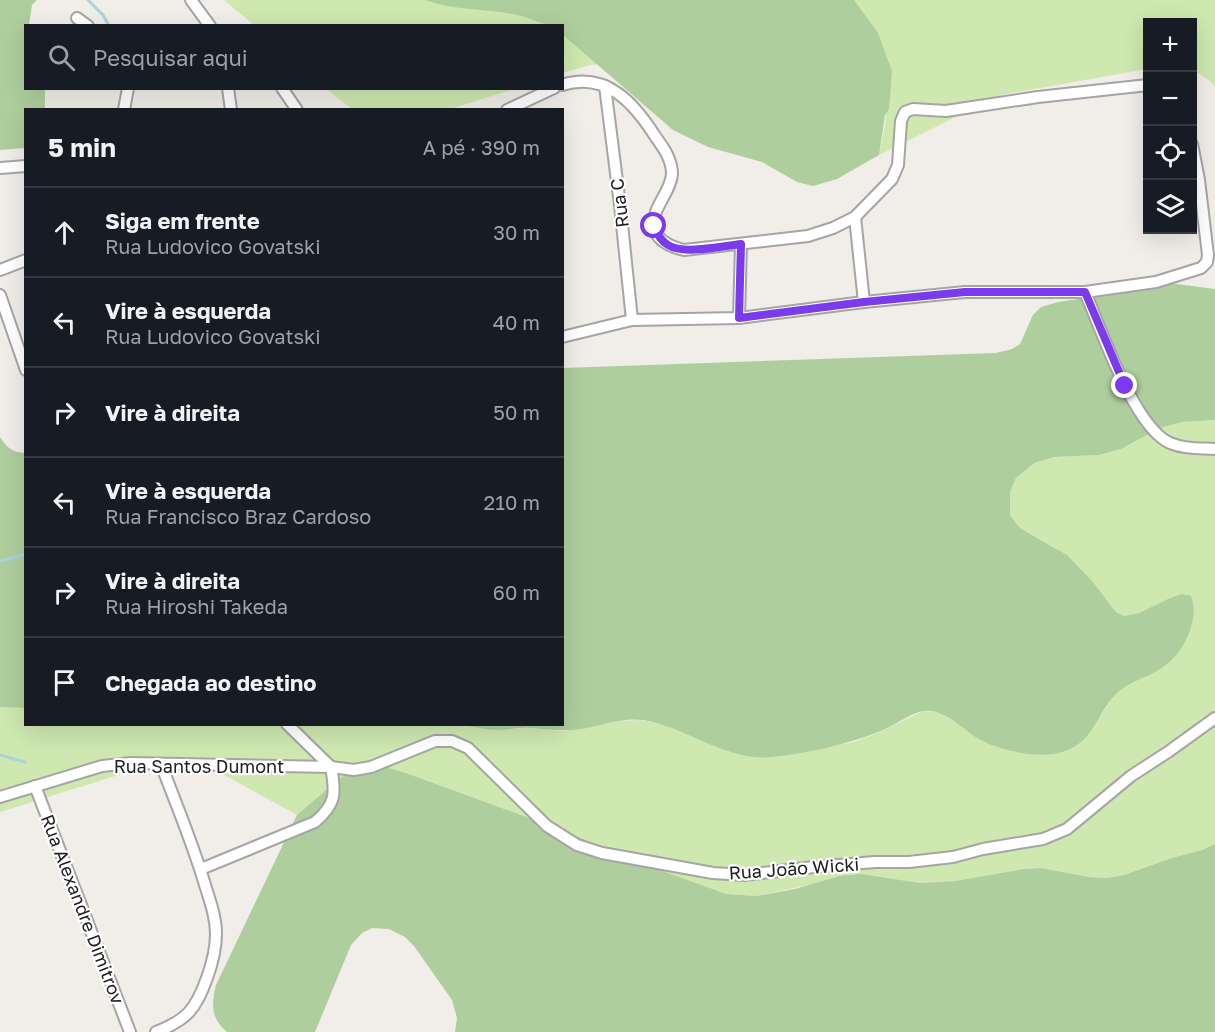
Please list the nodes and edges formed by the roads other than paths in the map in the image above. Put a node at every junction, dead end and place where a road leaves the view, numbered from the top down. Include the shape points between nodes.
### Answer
1 (191, 0) edge
2 (77, 18) dead end
3 (85, 24) edge
4 (209, 24) edge
5 (564, 85) edge
6 (605, 86) junction
7 (1143, 86) edge
8 (128, 90) edge
9 (228, 90) edge
10 (283, 90) edge
11 (550, 90) edge
12 (124, 108) edge
13 (231, 108) edge
14 (296, 108) edge
15 (511, 108) edge
16 (24, 166) edge
17 (0, 168) edge
18 (1197, 170) edge
19 (855, 217) junction
20 (741, 244) junction
21 (24, 261) edge
22 (0, 270) edge
23 (1085, 292) junction
24 (0, 296) edge
25 (864, 302) junction
26 (739, 318) junction
27 (632, 320) junction
28 (564, 337) edge
29 (24, 364) edge
30 (1215, 449) edge
31 (1215, 718) edge
32 (289, 726) edge
33 (161, 764) junction
34 (331, 767) junction
35 (35, 786) junction
36 (0, 796) edge
37 (201, 869) junction
38 (130, 1032) edge
39 (156, 1032) edge

1 - 4 street
2 - 3 street
5 - 6 street via 581,81
6 - 20 street via 641,114 667,155 671,185 657,213 654,226 659,237 670,247 684,250
6 - 27 street, Rua C
7 - 19 street via 1038,96 946,111 905,112 898,165 892,179
8 - 12 street
9 - 13 street
10 - 14 street
11 - 15 street
16 - 17 street
18 - 23 street via 1207,262 1201,268 1156,282
19 - 20 street via 808,236
19 - 25 street
20 - 26 street
21 - 22 street
23 - 25 street via 965,292
23 - 30 street via 1125,386 1150,428 1168,442 1187,448
24 - 29 street
25 - 26 street
26 - 27 street
27 - 28 street
31 - 34 street, Rua João Wicki via 1131,776 1067,829 1043,839 953,857 744,875 669,866 577,845 548,826 468,748 452,741 435,741 372,767
32 - 34 street
33 - 34 street, Rua Santos Dumont
33 - 35 street, Rua Santos Dumont via 102,766
33 - 37 street
34 - 37 street via 333,799 328,811 315,822
35 - 36 street, Rua Santos Dumont
35 - 38 street, Rua Alexandre Dimitrov
37 - 39 street via 213,910 214,957 199,1000 186,1017

